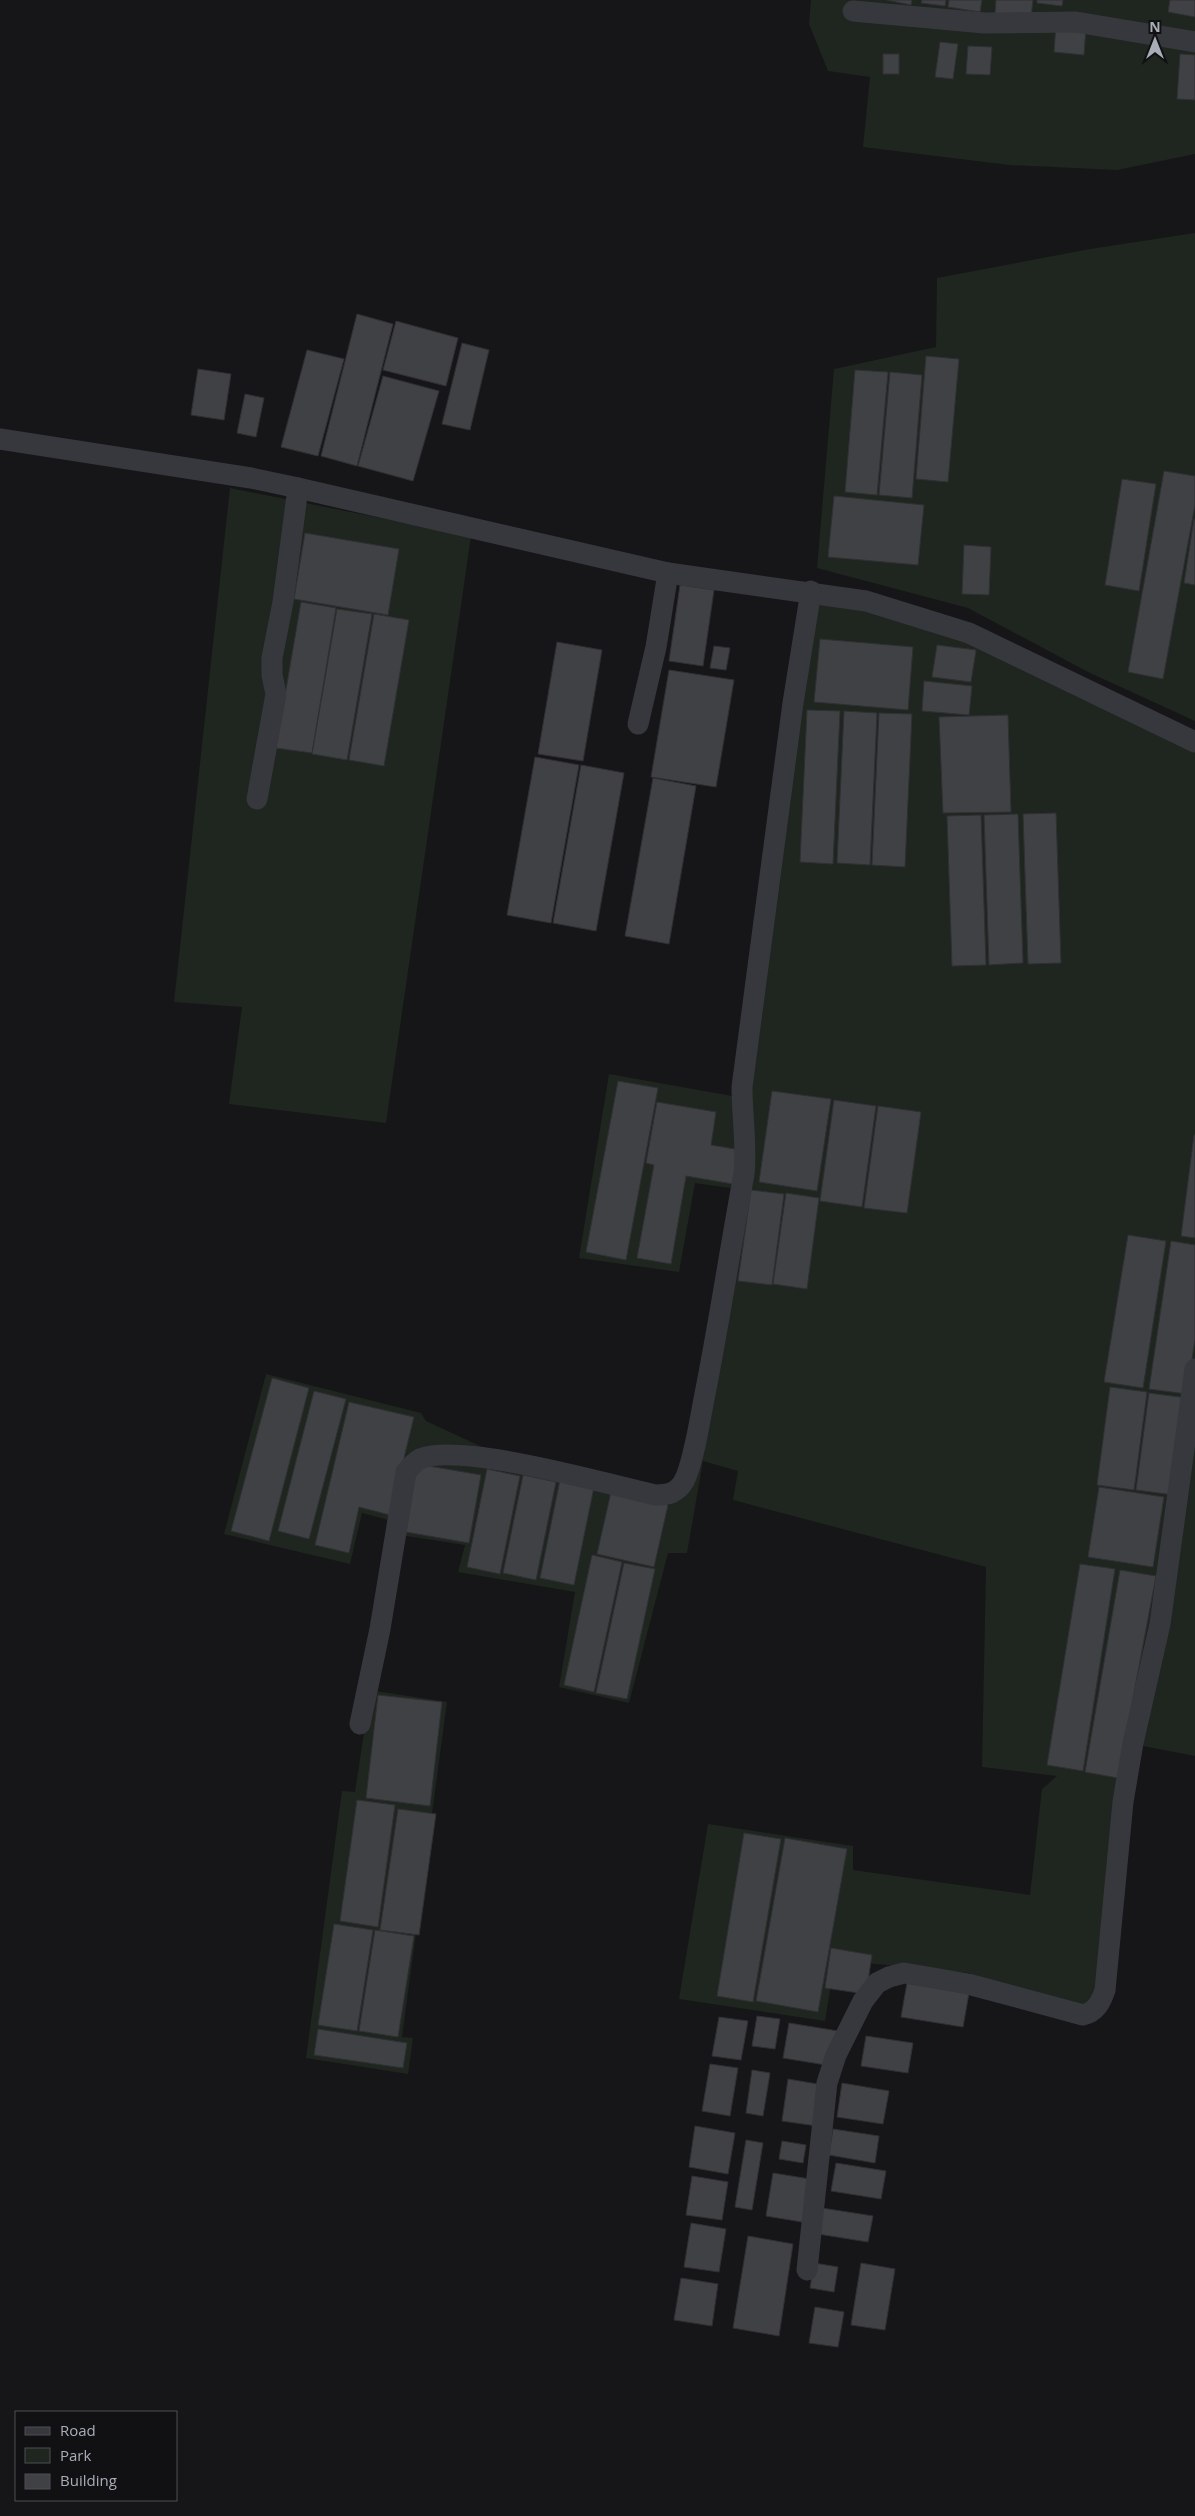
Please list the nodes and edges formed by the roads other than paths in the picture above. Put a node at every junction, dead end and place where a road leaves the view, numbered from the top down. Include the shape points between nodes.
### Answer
1 (853, 12) dead end
2 (1195, 42) edge
3 (0, 439) edge
4 (298, 488) junction
5 (668, 573) junction
6 (811, 592) junction
7 (638, 724) dead end
8 (1195, 742) edge
9 (257, 799) dead end
10 (1195, 1369) edge
11 (360, 1724) dead end
12 (807, 2270) dead end

1 - 2 street via 984,22 1076,22
3 - 4 street
4 - 5 street
4 - 9 street via 272,658 276,694
5 - 6 street
5 - 7 street via 656,647
6 - 8 street via 866,601 969,633
6 - 11 street via 790,722 742,1087 746,1151 744,1174 713,1352 684,1480 675,1492 655,1495 473,1456 439,1455 419,1459 406,1472 380,1629
10 - 12 street via 1160,1624 1132,1743 1123,1802 1105,1990 1101,2001 1090,2013 1082,2015 968,1984 904,1973 877,1983 863,2001 836,2056 827,2083

